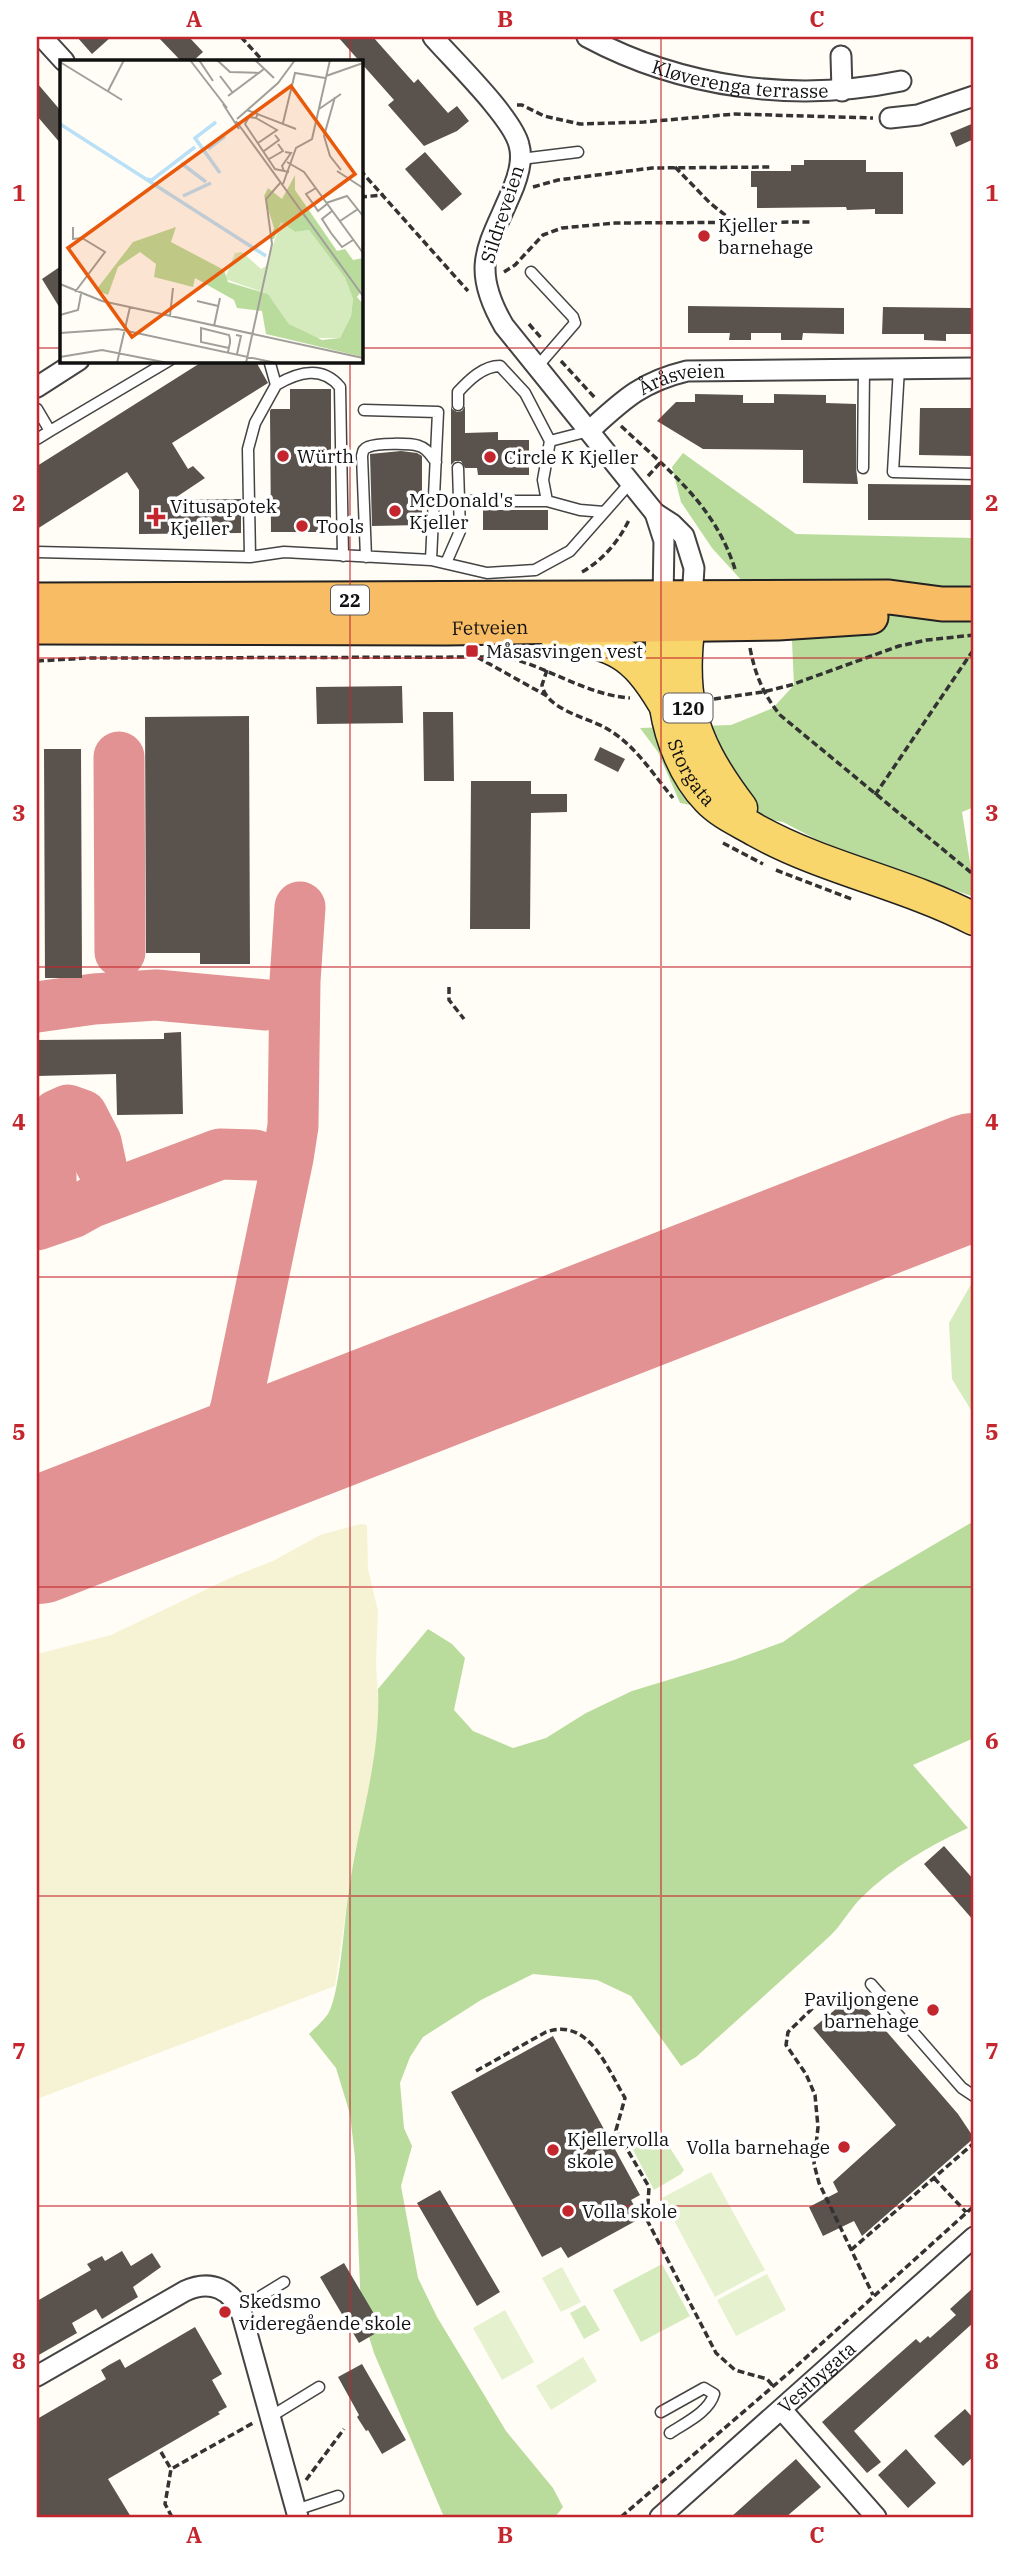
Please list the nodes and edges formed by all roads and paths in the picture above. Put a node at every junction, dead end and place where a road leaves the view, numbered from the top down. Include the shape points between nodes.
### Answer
1 (42, 37) edge
2 (241, 37) edge
3 (433, 37) edge
4 (587, 37) edge
5 (841, 55) dead end
6 (63, 60) edge
7 (262, 60) edge
8 (901, 80) dead end
9 (842, 91) junction
10 (974, 96) edge
11 (494, 106) junction
12 (890, 118) joint
13 (578, 152) dead end
14 (521, 159) junction
15 (675, 167) junction
16 (771, 167) dead end
17 (362, 172) edge
18 (528, 190) dead end
19 (384, 195) junction
20 (362, 197) edge
21 (813, 222) dead end
22 (736, 224) junction
23 (531, 272) dead end
24 (499, 275) dead end
25 (471, 294) dead end
26 (76, 362) edge
27 (167, 362) edge
28 (270, 362) edge
29 (537, 367) junction
30 (864, 368) junction
31 (899, 368) junction
32 (974, 368) edge
33 (276, 385) junction
34 (37, 387) edge
35 (458, 405) dead end
36 (37, 409) edge
37 (364, 410) dead end
38 (621, 426) dead end
39 (50, 431) junction
40 (589, 431) junction
41 (37, 439) edge
42 (550, 441) junction
43 (436, 462) junction
44 (660, 463) junction
45 (458, 468) dead end
46 (863, 468) dead end
47 (974, 474) edge
48 (637, 482) junction
49 (459, 501) junction
50 (547, 501) junction
51 (604, 512) junction
52 (655, 513) junction
53 (629, 520) dead end
54 (37, 552) edge
55 (343, 556) junction
56 (250, 557) junction
57 (366, 557) junction
58 (431, 560) junction
59 (446, 564) junction
60 (734, 569) dead end
61 (575, 576) dead end
62 (37, 600) edge
63 (958, 604) edge
64 (677, 611) junction
65 (37, 627) edge
66 (525, 627) junction
67 (974, 635) edge
68 (749, 643) dead end
69 (974, 649) edge
70 (477, 657) junction
71 (37, 661) edge
72 (547, 670) junction
73 (763, 692) junction
74 (548, 697) junction
75 (714, 699) dead end
76 (652, 702) junction
77 (875, 795) junction
78 (680, 805) dead end
79 (762, 834) junction
80 (717, 838) dead end
81 (771, 868) dead end
82 (974, 876) edge
83 (974, 919) edge
84 (449, 988) dead end
85 (464, 1019) dead end
86 (871, 1984) dead end
87 (820, 2001) dead end
88 (476, 2071) dead end
89 (974, 2096) edge
90 (974, 2143) edge
91 (934, 2178) junction
92 (974, 2206) edge
93 (967, 2213) junction
94 (974, 2237) edge
95 (851, 2250) junction
96 (284, 2282) dead end
97 (874, 2295) junction
98 (240, 2309) junction
99 (37, 2376) edge
100 (773, 2386) junction
101 (319, 2387) dead end
102 (782, 2410) junction
103 (660, 2412) dead end
104 (269, 2415) junction
105 (344, 2429) dead end
106 (670, 2433) dead end
107 (161, 2452) dead end
108 (171, 2469) junction
109 (338, 2496) dead end
110 (295, 2509) edge
111 (172, 2517) edge
112 (621, 2517) edge
113 (660, 2517) edge
114 (876, 2517) edge

1 - 6 street
2 - 7 path
3 - 11 street, Sildreveien
4 - 9 street, Kløverenga terrasse via 650,65 709,81 748,88
5 - 9 street
8 - 9 street, Kløverenga terrasse
10 - 12 street via 919,115
11 - 12 path via 522,105 544,116 580,124 735,114
11 - 14 street, Sildreveien via 516,135
13 - 14 lane
14 - 29 street, Sildreveien via 516,182 488,245 484,271 488,296 503,326
15 - 16 path
15 - 18 path via 558,180
15 - 22 path
17 - 19 path
19 - 20 path
19 - 25 path
21 - 22 path
22 - 24 path via 615,223 562,228 543,234 515,265
23 - 29 lane via 575,320
26 - 34 street
27 - 39 lane
28 - 33 lane
29 - 40 street, Sildreveien
30 - 31 street, Åråsveien
30 - 40 street, Åråsveien via 687,371 639,388
30 - 46 lane
31 - 32 street, Åråsveien
31 - 47 lane via 893,472
33 - 55 lane via 289,377 319,372 331,376 340,387
33 - 56 lane via 255,423 248,449
35 - 42 lane via 458,391 463,386 490,366 500,366 525,393
36 - 39 lane
37 - 43 lane via 438,412
38 - 44 path
39 - 41 lane
40 - 42 lane
40 - 48 street
42 - 50 lane via 543,480
43 - 57 lane via 420,446 379,445 364,450
43 - 58 lane
44 - 48 path
44 - 60 path via 713,520
45 - 49 lane
48 - 51 lane
48 - 52 street
49 - 50 lane
49 - 59 lane via 460,531
50 - 51 lane
51 - 59 lane via 570,551 535,570 487,573
52 - 64 street
52 - 64 street via 684,536 694,568
53 - 61 path via 605,555
54 - 56 lane
55 - 56 lane via 284,552
55 - 57 lane
57 - 58 lane
58 - 59 lane
62 - 64 highway, Fetveien / 22
63 - 64 highway, Fetveien / 22 via 893,615 778,623
64 - 66 highway, Fetveien / 22
64 - 76 main road, Storgata / 120
64 - 79 main road, Storgata / 120 via 688,707 696,735 713,769
65 - 66 highway, Fetveien / 22
66 - 76 main road via 614,648 643,671
67 - 73 path via 899,646
68 - 73 path
69 - 77 path
70 - 71 path
70 - 72 path via 505,657
70 - 74 path
72 - 74 path via 542,685
72 - 76 path via 605,693
73 - 75 path
73 - 77 path via 791,725
74 - 78 path via 623,739
76 - 79 main road, Storgata / 120 via 708,799
77 - 82 path
79 - 83 main road, Storgata / 120 via 827,864
80 - 81 path
84 - 85 path via 450,1000
86 - 89 lane
87 - 95 path via 795,2022 786,2045 815,2095 814,2164
88 - 100 path via 556,2028 589,2039 625,2098 616,2130 649,2187 647,2220 716,2353 735,2370 767,2379
90 - 91 path
91 - 93 path
91 - 95 path
92 - 93 path
93 - 97 path
94 - 102 street, Vestbygata
95 - 97 path
96 - 98 lane
97 - 100 path
98 - 99 street via 220,2288 196,2286
98 - 104 street
100 - 112 path
101 - 104 lane
102 - 113 street, Vestbygata
102 - 114 street
103 - 106 lane via 697,2390 704,2388 714,2394 697,2415
104 - 108 path
104 - 110 street
105 - 110 path
107 - 108 path
108 - 111 path via 165,2504
109 - 110 lane

